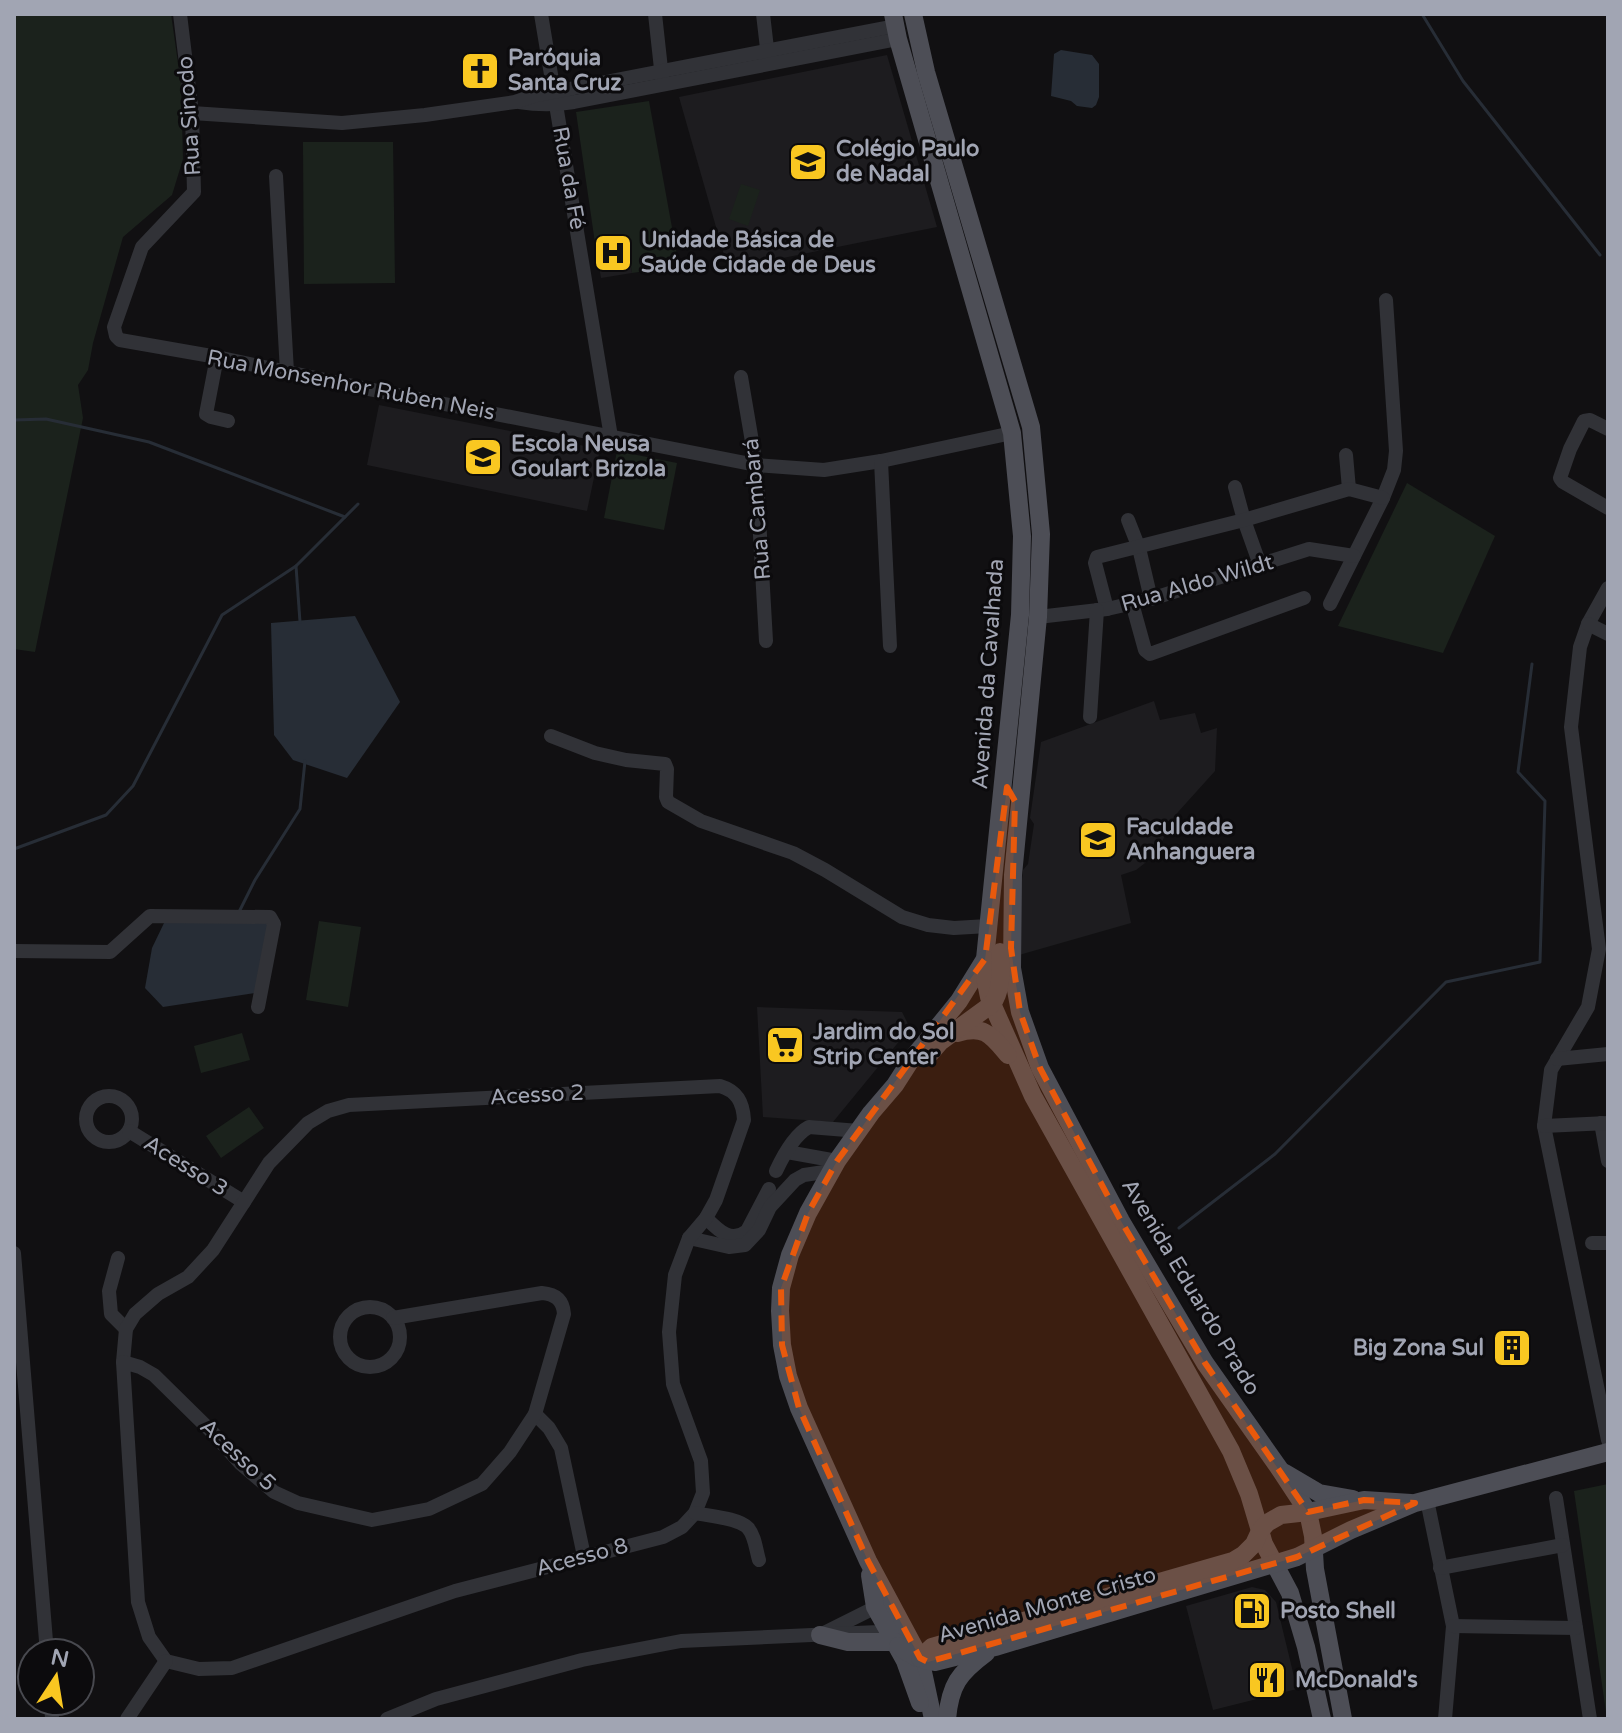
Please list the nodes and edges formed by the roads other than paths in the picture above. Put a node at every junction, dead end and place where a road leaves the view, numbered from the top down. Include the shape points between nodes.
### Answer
1 (180, 14) edge
2 (541, 14) edge
3 (655, 14) edge
4 (763, 14) edge
5 (913, 14) edge
6 (895, 26) edge
7 (768, 58) junction
8 (662, 79) junction
9 (555, 98) junction
10 (192, 113) junction
11 (276, 176) dead end
12 (1386, 300) dead end
13 (116, 336) joint
14 (217, 357) junction
15 (287, 372) junction
16 (741, 377) dead end
17 (228, 421) dead end
18 (1608, 429) edge
19 (1012, 433) junction
20 (611, 437) junction
21 (1346, 455) dead end
22 (881, 461) junction
23 (756, 465) junction
24 (1235, 487) dead end
25 (1349, 489) junction
26 (1383, 498) junction
27 (1608, 508) edge
28 (1128, 520) dead end
29 (1244, 520) junction
30 (1139, 548) junction
31 (1354, 556) junction
32 (1260, 565) junction
33 (1608, 588) edge
34 (1304, 598) dead end
35 (1151, 599) junction
36 (1132, 603) junction
37 (1330, 604) dead end
38 (1102, 610) junction
39 (1038, 617) junction
40 (1588, 624) junction
41 (1608, 634) edge
42 (766, 641) dead end
43 (890, 646) dead end
44 (1013, 688) junction
45 (1090, 717) dead end
46 (551, 736) dead end
47 (1025, 754) junction
48 (1004, 788) junction
49 (1016, 850) junction
50 (1013, 875) junction
51 (988, 926) junction
52 (14, 951) edge
53 (985, 959) junction
54 (992, 1004) junction
55 (258, 1007) dead end
56 (950, 1035) junction
57 (1608, 1054) edge
58 (1557, 1059) junction
59 (1018, 1065) junction
60 (895, 1085) junction
61 (1605, 1123) edge
62 (1544, 1126) junction
63 (129, 1131) dead end
64 (859, 1131) junction
65 (787, 1152) junction
66 (1608, 1161) edge
67 (834, 1166) junction
68 (776, 1171) dead end
69 (769, 1189) dead end
70 (244, 1202) junction
71 (706, 1218) junction
72 (689, 1238) junction
73 (1592, 1243) dead end
74 (1608, 1243) edge
75 (14, 1253) edge
76 (118, 1258) dead end
77 (15, 1279) edge
78 (393, 1318) junction
79 (126, 1329) junction
80 (17, 1338) edge
81 (123, 1362) junction
82 (535, 1414) junction
83 (1608, 1440) edge
84 (1608, 1452) edge
85 (1281, 1471) junction
86 (1556, 1498) dead end
87 (1364, 1500) junction
88 (1421, 1502) junction
89 (1308, 1512) junction
90 (695, 1513) junction
91 (1260, 1531) junction
92 (1563, 1545) junction
93 (1313, 1547) junction
94 (584, 1556) junction
95 (759, 1560) dead end
96 (1275, 1562) junction
97 (1440, 1568) junction
98 (891, 1625) junction
99 (1453, 1626) junction
100 (1576, 1628) junction
101 (820, 1635) junction
102 (45, 1637) edge
103 (995, 1647) junction
104 (920, 1658) junction
105 (166, 1661) junction
106 (127, 1719) edge
107 (387, 1719) edge
108 (926, 1719) edge
109 (933, 1719) edge
110 (947, 1719) edge
111 (1322, 1719) edge
112 (1343, 1719) edge
113 (1445, 1719) edge
114 (1590, 1719) edge

1 - 10 street, Rua Sinodo
2 - 9 street, Rua da Fé
3 - 8 street
4 - 7 street
5 - 39 main road, Avenida da Cavalhada via 1031,427 1041,534
6 - 7 street
6 - 19 main road, Avenida da Cavalhada
7 - 8 street
8 - 9 street
9 - 10 street via 533,96 342,123
9 - 20 street, Rua da Fé
10 - 13 street, Rua Sinodo via 194,192 142,247 114,327
11 - 15 street
12 - 26 street via 1396,451
13 - 14 street, Rua Monsenhor Ruben Neis
14 - 15 street, Rua Monsenhor Ruben Neis
14 - 17 street via 206,414
15 - 20 street, Rua Monsenhor Ruben Neis
16 - 23 street, Rua Cambará
18 - 27 street via 1584,421 1560,478
19 - 22 street, Rua Monsenhor Ruben Neis
19 - 44 main road, Avenida da Cavalhada via 1022,536
20 - 23 street, Rua Monsenhor Ruben Neis
21 - 25 street
22 - 23 street, Rua Monsenhor Ruben Neis via 824,470
22 - 43 street
23 - 42 street, Rua Cambará
24 - 29 street
25 - 26 street
25 - 29 street
26 - 31 street
28 - 30 street
29 - 30 street
29 - 32 street
30 - 35 street
30 - 38 street via 1096,559
31 - 32 street, Rua Aldo Wildt via 1310,549
31 - 37 street
32 - 35 street, Rua Aldo Wildt
33 - 40 street
34 - 36 street via 1150,654
35 - 36 street, Rua Aldo Wildt
36 - 38 street, Rua Aldo Wildt
38 - 39 street, Rua Aldo Wildt
38 - 45 street
39 - 47 main road, Avenida da Cavalhada
40 - 41 street
40 - 58 street via 1580,647 1571,727 1599,949 1588,1007
44 - 47 main road via 1014,740
44 - 48 main road, Avenida da Cavalhada
46 - 51 street via 595,753 665,764 666,797 672,806 793,853 902,917 954,928
47 - 49 main road, Avenida da Cavalhada
48 - 49 main road via 1015,792
48 - 51 main road, Avenida da Cavalhada
49 - 50 main road, Avenida da Cavalhada
50 - 54 main road via 1000,941 1000,986
50 - 85 main road, Avenida Eduardo Prado via 1013,977 1040,1068 1197,1350
51 - 53 main road, Avenida da Cavalhada
52 - 55 street via 110,952 152,915 268,917 274,924
53 - 54 main road, Avenida Eduardo Prado
53 - 60 main road, Avenida da Cavalhada
54 - 56 main road, Avenida da Cavalhada
54 - 59 main road, Avenida Eduardo Prado
56 - 59 main road via 972,1029 990,1035
56 - 60 main road, Avenida da Cavalhada
57 - 58 street
58 - 62 street
59 - 91 main road, Avenida Eduardo Prado via 1231,1451
60 - 64 main road, Avenida da Cavalhada
61 - 62 street
61 - 66 street
62 - 83 street
63 - 70 street, Acesso 3
64 - 65 street via 809,1127
64 - 67 main road, Avenida da Cavalhada
65 - 67 street
65 - 68 street
67 - 72 street via 795,1180 745,1245
67 - 98 main road, Avenida da Cavalhada via 790,1255 781,1288 782,1345 799,1408
69 - 71 street via 743,1235 725,1235
70 - 71 street, Acesso 2 via 269,1163 308,1123 349,1105 720,1086 739,1098 744,1120
70 - 79 street, Acesso 2 via 188,1277 158,1294
71 - 72 street
72 - 90 street via 675,1275 669,1332 673,1384 701,1461 703,1493
73 - 74 street
75 - 77 street
76 - 79 street via 109,1291 111,1314
77 - 80 street
78 - 78 street via 368,1307 351,1314 341,1329 346,1356 364,1367 393,1357 400,1338
78 - 82 street, Acesso 5 via 551,1294 564,1314
79 - 81 street
80 - 102 street
81 - 82 street, Acesso 5 via 154,1375 274,1492 372,1520 429,1509 482,1484
81 - 105 street via 138,1602 149,1637
82 - 94 street via 561,1448
84 - 88 main road, Avenida Monte Cristo
85 - 87 main road via 1319,1493
85 - 89 main road, Avenida Eduardo Prado
86 - 92 street
87 - 88 main road, Avenida Monte Cristo
87 - 89 main road, Avenida Monte Cristo
88 - 93 main road, Avenida Monte Cristo
88 - 97 street
89 - 91 main road, Avenida Monte Cristo via 1281,1515
89 - 93 main road, Avenida Eduardo Prado
90 - 94 street, Acesso 8 via 663,1537
90 - 95 street via 746,1525
91 - 96 main road, Avenida Eduardo Prado
91 - 104 main road, Avenida Monte Cristo via 1254,1544 1233,1561 932,1647
92 - 97 street
92 - 100 street
93 - 96 main road, Avenida Monte Cristo
93 - 112 main road, Avenida Eduardo Prado
94 - 105 street, Acesso 8 via 455,1591 232,1668 199,1669
96 - 103 main road, Avenida Monte Cristo
96 - 111 main road, Avenida Eduardo Prado via 1290,1593
97 - 99 street
98 - 101 street
98 - 101 main road via 848,1642
98 - 104 main road, Avenida da Cavalhada
98 - 104 main road via 906,1652
98 - 108 main road, Avenida da Cavalhada
99 - 100 street
99 - 113 street
100 - 114 street
101 - 107 street via 681,1641 436,1699
103 - 104 main road, Avenida Monte Cristo via 935,1662
103 - 110 main road via 955,1681
104 - 108 main road
104 - 109 main road, Avenida da Cavalhada
105 - 106 street

